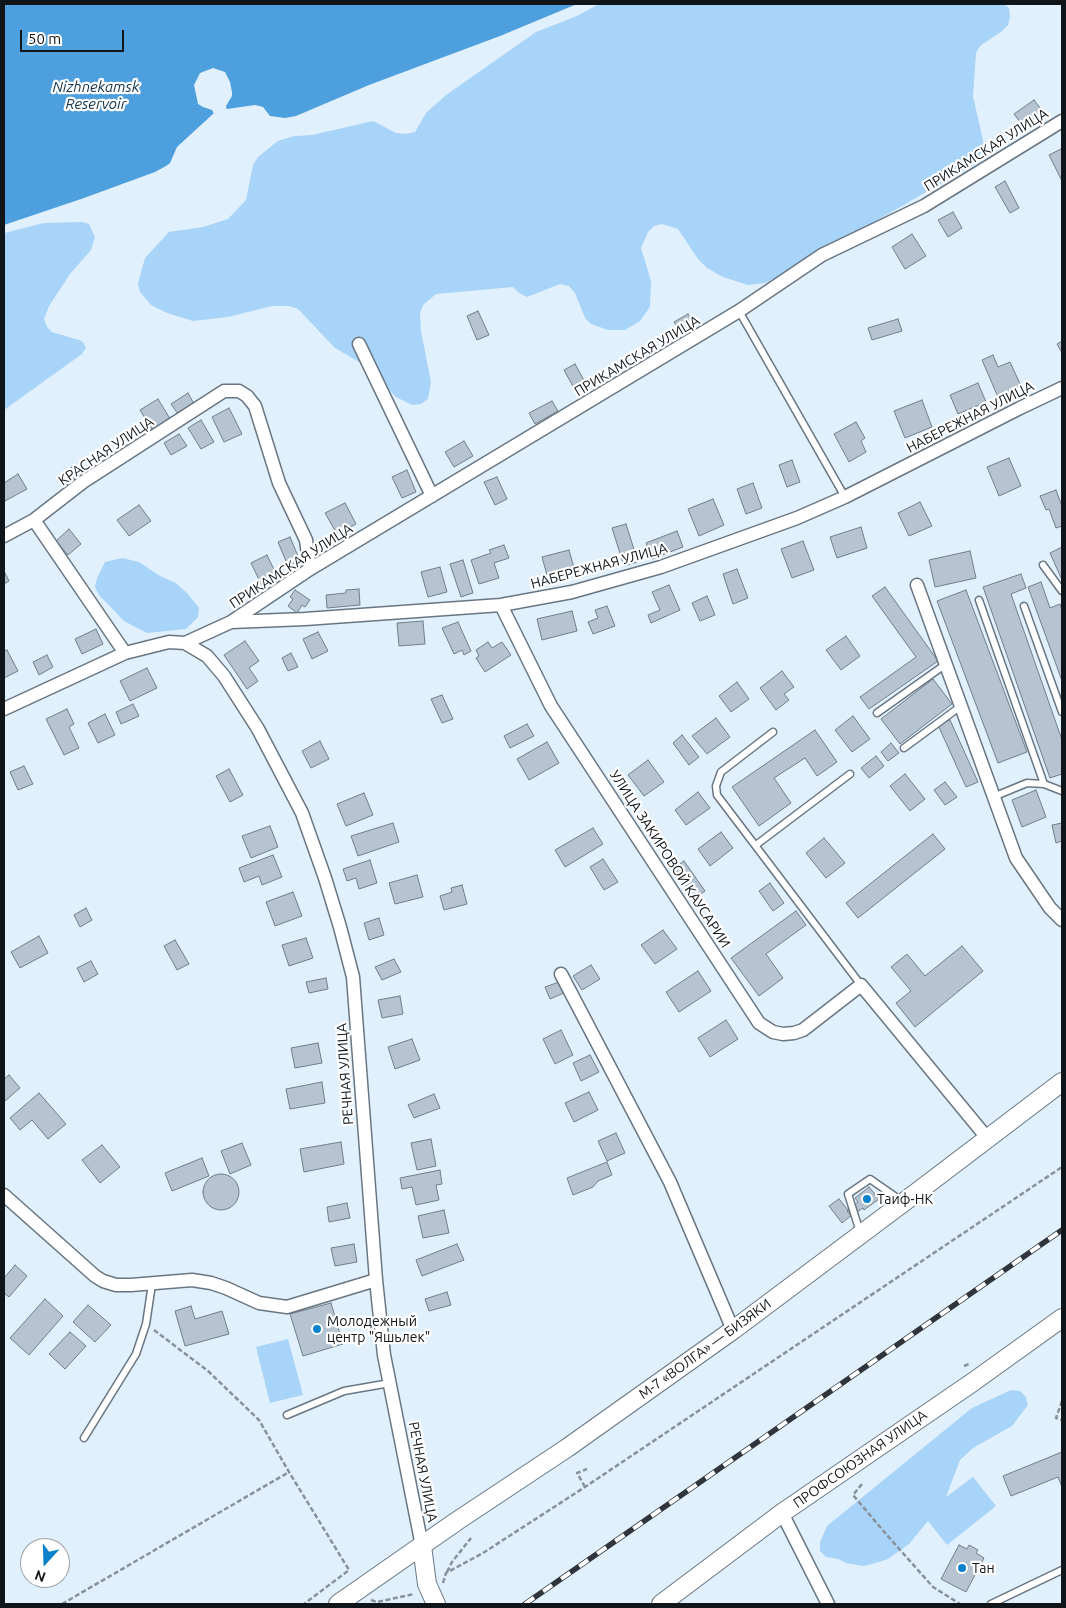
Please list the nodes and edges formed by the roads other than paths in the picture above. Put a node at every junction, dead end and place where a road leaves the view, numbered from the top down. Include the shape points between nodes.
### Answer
1 (1062, 121) edge
2 (739, 312) junction
3 (359, 344) dead end
4 (1062, 388) edge
5 (432, 496) junction
6 (845, 498) junction
7 (34, 520) junction
8 (4, 536) edge
9 (1043, 565) dead end
10 (310, 569) junction
11 (918, 585) dead end
12 (1062, 591) edge
13 (979, 600) dead end
14 (501, 605) junction
15 (1024, 606) dead end
16 (231, 622) junction
17 (185, 643) junction
18 (125, 654) junction
19 (946, 664) junction
20 (961, 706) junction
21 (4, 709) edge
22 (1062, 712) edge
23 (877, 713) dead end
24 (773, 732) dead end
25 (904, 748) dead end
26 (850, 774) dead end
27 (1044, 784) junction
28 (1062, 791) edge
29 (993, 797) junction
30 (756, 846) junction
31 (1062, 920) edge
32 (561, 974) dead end
33 (861, 985) junction
34 (1062, 1082) edge
35 (988, 1139) junction
36 (4, 1195) edge
37 (904, 1202) junction
38 (861, 1234) junction
39 (376, 1280) junction
40 (152, 1284) junction
41 (1062, 1318) edge
42 (733, 1330) junction
43 (390, 1383) junction
44 (286, 1415) dead end
45 (84, 1438) dead end
46 (782, 1513) junction
47 (422, 1546) junction
48 (1062, 1570) edge
49 (431, 1592) edge
50 (338, 1604) edge
51 (661, 1604) edge
52 (828, 1604) edge
53 (991, 1604) edge

1 - 2 street, ПРИКАМСКАЯ УЛИЦА via 924,206 822,255
2 - 5 street, ПРИКАМСКАЯ УЛИЦА
2 - 6 lane
3 - 5 street
4 - 6 street, НАБЕРЕЖНАЯ УЛИЦА
5 - 10 street, ПРИКАМСКАЯ УЛИЦА
6 - 14 street, НАБЕРЕЖНАЯ УЛИЦА via 661,567 572,592
7 - 8 street, КРАСНАЯ УЛИЦА
7 - 10 street, КРАСНАЯ УЛИЦА via 84,482 224,391 239,391 255,406 279,483 306,540
7 - 18 street
9 - 12 lane
10 - 16 street, ПРИКАМСКАЯ УЛИЦА
11 - 19 street
13 - 27 lane
14 - 16 street, НАБЕРЕЖНАЯ УЛИЦА
14 - 33 street, УЛИЦА ЗАКИРОВОЙ КАУСАРИИ via 551,706 759,1023 773,1032 794,1033
15 - 22 lane
16 - 17 street, НАБЕРЕЖНАЯ УЛИЦА
17 - 18 street, НАБЕРЕЖНАЯ УЛИЦА via 169,642
17 - 39 street, РЕЧНАЯ УЛИЦА via 207,656 224,676 258,729 302,813 325,878 353,976
18 - 21 street, НАБЕРЕЖНАЯ УЛИЦА
19 - 20 street
19 - 23 lane
20 - 25 lane
20 - 29 street
24 - 30 lane via 721,772 716,786 718,795
26 - 30 lane
27 - 28 lane
27 - 29 lane via 1027,783
29 - 31 street via 1016,858
30 - 33 lane
32 - 42 street via 670,1182
33 - 35 street
34 - 35 main road, М-7 «ВОЛГА» — БИЗЯКИ
35 - 37 main road, М-7 «ВОЛГА» — БИЗЯКИ
36 - 40 street via 103,1281 116,1285
37 - 38 main road, М-7 «ВОЛГА» — БИЗЯКИ
37 - 38 lane via 870,1179 848,1194
38 - 42 main road, М-7 «ВОЛГА» — БИЗЯКИ
39 - 40 street via 287,1307 260,1303 212,1283 192,1280
39 - 43 street, РЕЧНАЯ УЛИЦА
40 - 45 lane via 146,1324 136,1354
41 - 46 main road, ПРОФСОЮЗНАЯ УЛИЦА
42 - 47 main road, М-7 «ВОЛГА» — БИЗЯКИ
43 - 44 lane via 344,1391
43 - 47 street, РЕЧНАЯ УЛИЦА
46 - 51 main road, ПРОФСОЮЗНАЯ УЛИЦА
46 - 52 street
47 - 49 main road
47 - 50 main road, М-7 «ВОЛГА» — БИЗЯКИ
48 - 53 lane

